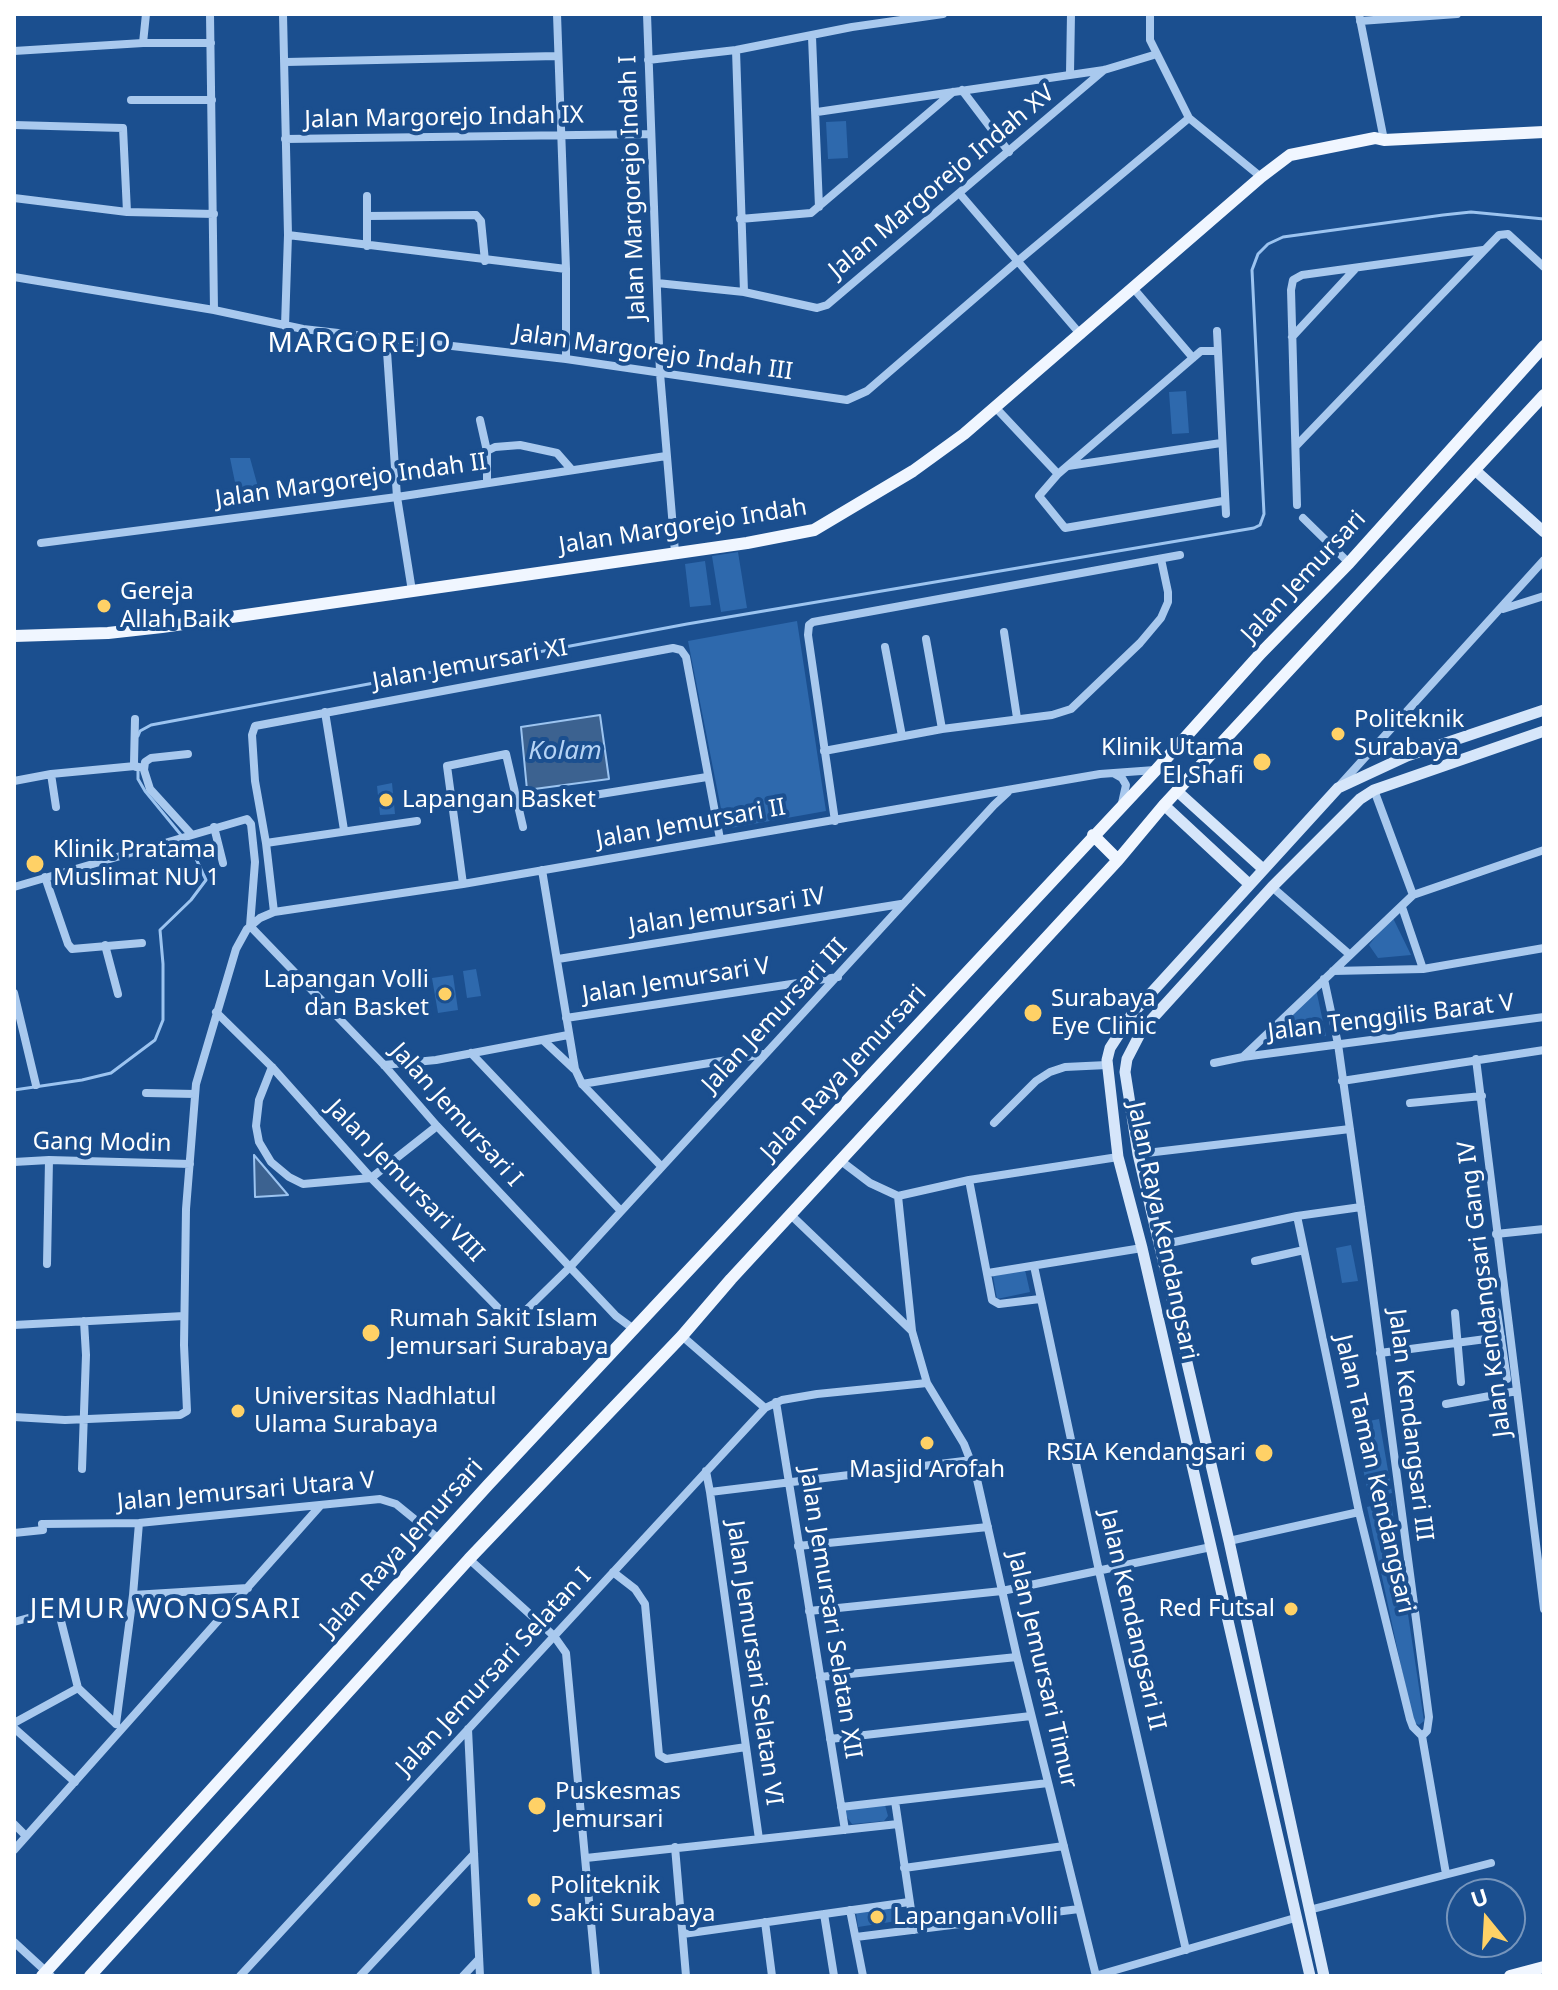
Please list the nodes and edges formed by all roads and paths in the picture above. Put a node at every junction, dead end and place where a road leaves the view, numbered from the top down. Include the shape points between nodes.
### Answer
1 (146, 14) edge
2 (210, 14) edge
3 (283, 14) edge
4 (557, 14) edge
5 (647, 14) edge
6 (943, 14) edge
7 (1071, 14) edge
8 (1150, 14) edge
9 (1457, 14) edge
10 (1359, 17) edge
11 (812, 37) junction
12 (143, 43) junction
13 (211, 43) junction
14 (736, 50) junction
15 (14, 51) edge
16 (1157, 54) junction
17 (557, 56) junction
18 (648, 60) junction
19 (286, 62) junction
20 (1104, 70) junction
21 (1070, 73) junction
22 (958, 91) junction
23 (131, 100) dead end
24 (212, 100) junction
25 (817, 112) junction
26 (1189, 118) junction
27 (14, 125) edge
28 (1544, 132) edge
29 (651, 134) junction
30 (559, 137) junction
31 (285, 139) junction
32 (1384, 140) junction
33 (1009, 152) junction
34 (1261, 177) junction
35 (960, 194) junction
36 (367, 196) dead end
37 (14, 198) edge
38 (819, 207) junction
39 (127, 212) junction
40 (214, 214) junction
41 (367, 216) junction
42 (740, 219) junction
43 (288, 235) junction
44 (367, 246) junction
45 (1483, 250) junction
46 (1019, 260) junction
47 (485, 261) junction
48 (1357, 267) junction
49 (1544, 267) edge
50 (566, 269) junction
51 (14, 277) edge
52 (657, 283) junction
53 (1134, 289) junction
54 (744, 292) junction
55 (214, 310) junction
56 (285, 326) junction
57 (1217, 331) dead end
58 (1081, 335) junction
59 (386, 337) junction
60 (1292, 338) junction
61 (1544, 346) edge
62 (1216, 351) junction
63 (1193, 358) junction
64 (566, 359) junction
65 (660, 373) junction
66 (1544, 395) edge
67 (995, 407) junction
68 (480, 420) dead end
69 (1221, 443) junction
70 (1295, 446) junction
71 (487, 451) junction
72 (666, 456) junction
73 (1068, 466) junction
74 (571, 469) junction
75 (1476, 471) junction
76 (1058, 474) junction
77 (487, 482) junction
78 (397, 497) junction
79 (1223, 501) junction
80 (1297, 505) dead end
81 (1226, 514) dead end
82 (1303, 518) dead end
83 (1544, 532) edge
84 (41, 543) dead end
85 (675, 552) junction
86 (1180, 555) dead end
87 (1161, 559) junction
88 (1544, 560) edge
89 (1349, 563) junction
90 (412, 591) junction
91 (1544, 596) edge
92 (1500, 610) junction
93 (1004, 632) dead end
94 (14, 636) edge
95 (926, 639) dead end
96 (885, 647) dead end
97 (1544, 710) edge
98 (325, 712) junction
99 (1017, 718) junction
100 (135, 719) dead end
101 (942, 729) junction
102 (1544, 731) edge
103 (902, 736) junction
104 (824, 751) junction
105 (188, 754) dead end
106 (139, 766) junction
107 (1156, 770) junction
108 (51, 774) junction
109 (1115, 774) junction
110 (707, 777) junction
111 (14, 781) edge
112 (1338, 788) junction
113 (1374, 790) junction
114 (1009, 791) junction
115 (1177, 791) junction
116 (1122, 805) junction
117 (1164, 805) junction
118 (56, 807) dead end
119 (519, 807) junction
120 (417, 821) dead end
121 (835, 821) junction
122 (214, 827) junction
123 (523, 827) dead end
124 (344, 830) junction
125 (190, 834) junction
126 (1093, 835) junction
127 (720, 839) junction
128 (266, 843) junction
129 (1544, 850) edge
130 (1118, 860) junction
131 (223, 863) dead end
132 (1263, 869) junction
133 (542, 870) junction
134 (45, 877) junction
135 (463, 884) junction
136 (1249, 884) junction
137 (14, 887) edge
138 (1272, 887) junction
139 (1413, 895) junction
140 (902, 904) junction
141 (1402, 907) junction
142 (274, 912) junction
143 (250, 926) junction
144 (142, 943) dead end
145 (105, 945) junction
146 (1191, 948) junction
147 (1544, 948) edge
148 (1349, 954) junction
149 (558, 959) junction
150 (1204, 962) junction
151 (1423, 969) junction
152 (1333, 971) junction
153 (838, 976) junction
154 (1324, 979) junction
155 (14, 993) edge
156 (118, 994) dead end
157 (216, 1012) junction
158 (1544, 1017) edge
159 (566, 1018) junction
160 (14, 1031) edge
161 (25, 1031) junction
162 (568, 1035) junction
163 (543, 1040) junction
164 (1338, 1044) junction
165 (1544, 1050) edge
166 (471, 1053) junction
167 (765, 1054) junction
168 (1243, 1057) junction
169 (1476, 1059) junction
170 (1214, 1063) dead end
171 (384, 1065) junction
172 (1107, 1065) junction
173 (272, 1067) junction
174 (575, 1069) junction
175 (1342, 1081) junction
176 (582, 1084) junction
177 (36, 1085) dead end
178 (146, 1093) dead end
179 (195, 1094) junction
180 (1482, 1096) junction
181 (1410, 1103) dead end
182 (994, 1123) dead end
183 (437, 1126) junction
184 (1133, 1127) junction
185 (1350, 1129) junction
186 (1114, 1130) junction
187 (1138, 1154) junction
188 (1118, 1157) junction
189 (49, 1160) junction
190 (841, 1161) junction
191 (14, 1162) edge
192 (190, 1164) junction
193 (661, 1166) junction
194 (371, 1178) junction
195 (969, 1180) junction
196 (898, 1196) junction
197 (1361, 1207) junction
198 (620, 1210) junction
199 (792, 1216) junction
200 (1297, 1216) junction
201 (1544, 1229) edge
202 (1496, 1234) junction
203 (1160, 1245) junction
204 (1142, 1248) junction
205 (1304, 1250) junction
206 (1255, 1261) dead end
207 (47, 1264) dead end
208 (1034, 1266) junction
209 (570, 1267) junction
210 (988, 1273) junction
211 (1040, 1299) junction
212 (1497, 1312) dead end
213 (1455, 1313) dead end
214 (180, 1316) junction
215 (84, 1321) junction
216 (14, 1325) edge
217 (635, 1330) junction
218 (912, 1331) junction
219 (682, 1336) junction
220 (1501, 1337) junction
221 (1458, 1343) junction
222 (1380, 1353) junction
223 (1187, 1360) junction
224 (1169, 1364) junction
225 (1507, 1379) dead end
226 (1461, 1382) dead end
227 (927, 1383) junction
228 (1517, 1391) junction
229 (779, 1401) junction
230 (1446, 1404) dead end
231 (765, 1408) junction
232 (14, 1417) edge
233 (84, 1419) junction
234 (972, 1460) junction
235 (82, 1469) dead end
236 (706, 1471) junction
237 (788, 1483) junction
238 (710, 1492) junction
239 (320, 1506) junction
240 (1359, 1512) junction
241 (139, 1523) junction
242 (988, 1527) junction
243 (14, 1533) edge
244 (439, 1539) junction
245 (1229, 1541) junction
246 (798, 1546) junction
247 (1211, 1547) junction
248 (469, 1559) junction
249 (1099, 1571) junction
250 (613, 1572) junction
251 (248, 1588) junction
252 (1002, 1591) junction
253 (133, 1595) junction
254 (85, 1602) dead end
255 (1544, 1605) edge
256 (58, 1609) junction
257 (809, 1611) junction
258 (14, 1622) edge
259 (554, 1636) junction
260 (1017, 1657) junction
261 (820, 1677) junction
262 (78, 1688) junction
263 (1031, 1716) junction
264 (1269, 1724) junction
265 (14, 1725) edge
266 (119, 1727) junction
267 (1252, 1727) junction
268 (468, 1729) junction
269 (1422, 1736) junction
270 (830, 1739) junction
271 (746, 1747) junction
272 (75, 1782) junction
273 (1048, 1783) junction
274 (895, 1801) junction
275 (841, 1807) junction
276 (14, 1824) edge
277 (898, 1824) junction
278 (845, 1830) junction
279 (26, 1836) junction
280 (759, 1839) junction
281 (1064, 1846) junction
282 (675, 1847) junction
283 (14, 1850) edge
284 (474, 1854) junction
285 (586, 1858) junction
286 (1491, 1863) dead end
287 (904, 1868) junction
288 (1446, 1874) junction
289 (909, 1902) junction
290 (1079, 1909) junction
291 (850, 1910) junction
292 (1309, 1910) junction
293 (824, 1914) junction
294 (1295, 1918) junction
295 (765, 1922) junction
296 (914, 1930) junction
297 (683, 1934) junction
298 (856, 1937) junction
299 (14, 1942) edge
300 (1186, 1950) junction
301 (479, 1959) junction
302 (1544, 1967) edge
303 (46, 1974) edge
304 (90, 1976) edge
305 (240, 1976) edge
306 (360, 1976) edge
307 (463, 1976) edge
308 (480, 1976) edge
309 (596, 1976) edge
310 (686, 1976) edge
311 (772, 1976) edge
312 (834, 1976) edge
313 (863, 1976) edge
314 (1096, 1976) edge
315 (1310, 1976) edge
316 (1324, 1976) edge
317 (1510, 1976) edge

1 - 12 street
2 - 13 street
3 - 19 street
4 - 17 street
5 - 18 street, Jalan Margorejo Indah I
6 - 11 street
7 - 21 street
8 - 16 street via 1150,40
9 - 10 street
10 - 32 street
11 - 14 street
11 - 25 street
12 - 13 street
12 - 15 street
13 - 24 street
14 - 18 street
14 - 42 street
16 - 20 street
16 - 26 street
17 - 19 street
17 - 30 street
18 - 29 street, Jalan Margorejo Indah I
19 - 31 street
20 - 21 street
20 - 33 street, Jalan Margorejo Indah XV
21 - 22 street
22 - 25 street
22 - 33 street
22 - 38 street
23 - 24 street
24 - 40 street
25 - 38 street
26 - 34 street
26 - 46 street, Jalan Margorejo Indah III
27 - 39 street via 122,127
28 - 32 main road, Jalan Margorejo Indah
29 - 30 street, Jalan Margorejo Indah IX
29 - 52 street, Jalan Margorejo Indah I
30 - 31 street, Jalan Margorejo Indah IX
30 - 50 street
31 - 43 street
32 - 34 main road, Jalan Margorejo Indah via 1290,155
33 - 35 street, Jalan Margorejo Indah XV
34 - 53 main road, Jalan Margorejo Indah
35 - 46 street
35 - 54 street, Jalan Margorejo Indah XV via 827,305 817,308
36 - 41 street
37 - 39 street
38 - 42 street via 806,215
39 - 40 street
40 - 55 street
41 - 44 street
41 - 47 street via 476,215
42 - 54 street
43 - 44 street
43 - 56 street
44 - 47 street
45 - 48 street
45 - 49 street via 1505,233
45 - 70 street
46 - 58 street
46 - 65 street, Jalan Margorejo Indah III via 855,398 840,401
47 - 50 street
48 - 60 street
48 - 60 street via 1293,280
50 - 64 street
51 - 55 street, Jalan Margorejo Indah III
52 - 54 street, Jalan Margorejo Indah XV
52 - 65 street, Jalan Margorejo Indah I
53 - 58 main road, Jalan Margorejo Indah
53 - 63 street
55 - 56 street, Jalan Margorejo Indah III
56 - 59 street, Jalan Margorejo Indah III
57 - 62 street
58 - 67 main road, Jalan Margorejo Indah
59 - 64 street, Jalan Margorejo Indah III
59 - 78 street
60 - 70 street
61 - 89 main road, Jalan Jemursari
62 - 63 street via 1203,350
62 - 69 street
63 - 73 street
64 - 65 street, Jalan Margorejo Indah III
65 - 72 street, Jalan Margorejo Indah I
66 - 75 main road
67 - 76 street
67 - 85 main road, Jalan Margorejo Indah via 913,471 814,530
68 - 71 street
69 - 73 street
69 - 79 street
70 - 80 street
71 - 74 street via 532,447 557,453
71 - 77 street
72 - 74 street, Jalan Margorejo Indah II
72 - 85 street, Jalan Margorejo Indah I
73 - 76 street
74 - 77 street, Jalan Margorejo Indah II
75 - 83 main road
75 - 115 main road
76 - 79 street via 1039,496 1065,528
77 - 78 street, Jalan Margorejo Indah II
78 - 84 street, Jalan Margorejo Indah II
78 - 90 street
79 - 81 street
82 - 89 street
85 - 90 main road, Jalan Margorejo Indah
86 - 87 street
87 - 99 street via 1168,602 1140,643 1071,709
87 - 104 street via 813,622 807,631
88 - 92 street
89 - 107 main road, Jalan Jemursari
90 - 94 main road, Jalan Margorejo Indah via 162,627
91 - 92 street
92 - 112 street
93 - 99 street
95 - 101 street
96 - 103 street
97 - 112 main road, Jalan Raya Kendangsari via 1407,756
98 - 110 street, Jalan Jemursari XI via 673,648 686,657
98 - 124 street
98 - 128 street, Jalan Jemursari XI via 258,725 252,731
99 - 101 street
100 - 106 street
101 - 103 street
102 - 113 main road, Jalan Raya Kendangsari
103 - 104 street
104 - 121 street
105 - 106 street via 151,758
106 - 108 street
106 - 125 street via 148,786
107 - 109 street, Jalan Jemursari II
107 - 116 main road, Jalan Jemursari
108 - 111 street
108 - 118 street
109 - 114 street, Jalan Jemursari II
109 - 116 street via 1126,785
110 - 119 street
110 - 127 street
112 - 132 main road, Jalan Raya Kendangsari
113 - 138 main road, Jalan Raya Kendangsari via 1348,809
113 - 139 street
114 - 121 street, Jalan Jemursari II
114 - 140 street, Jalan Jemursari III
115 - 117 main road
115 - 132 main road
116 - 126 main road, Jalan Jemursari
117 - 130 main road
117 - 136 main road
119 - 123 street
119 - 135 street via 506,754 445,769
120 - 124 street
121 - 127 street, Jalan Jemursari II
122 - 125 street
122 - 131 street
122 - 143 street via 242,818 251,824 255,880
124 - 128 street
125 - 134 street
126 - 130 main road
126 - 217 main road, Jalan Raya Jemursari
127 - 133 street, Jalan Jemursari II
128 - 142 street
129 - 139 street
130 - 190 main road
132 - 136 main road, Jalan Raya Kendangsari
133 - 135 street, Jalan Jemursari II
133 - 149 street
134 - 137 street
134 - 145 street via 71,948
135 - 142 street, Jalan Jemursari II
136 - 146 main road, Jalan Raya Kendangsari
138 - 148 street
138 - 150 main road, Jalan Raya Kendangsari
139 - 141 street
140 - 149 street, Jalan Jemursari IV
140 - 153 street, Jalan Jemursari III
141 - 148 street
141 - 151 street
142 - 143 street
143 - 157 street via 236,949
143 - 171 street, Jalan Jemursari I
144 - 145 street
145 - 156 street
146 - 150 main road
146 - 172 main road, Jalan Raya Kendangsari via 1132,1014 1110,1048
147 - 151 street
148 - 152 street
149 - 159 street
150 - 184 main road, Jalan Raya Kendangsari via 1142,1030 1127,1059
151 - 152 street
152 - 154 street
153 - 159 street, Jalan Jemursari V
153 - 167 street, Jalan Jemursari III
154 - 164 street, Jalan Kendangsari III
154 - 168 street
155 - 161 street
157 - 173 street, Jalan Jemursari VIII
157 - 179 street
158 - 164 street, Jalan Tenggilis Barat V
159 - 162 street
160 - 161 street
161 - 177 street
162 - 163 street
162 - 174 street
163 - 166 street
163 - 174 street
164 - 168 street, Jalan Tenggilis Barat V
164 - 175 street, Jalan Kendangsari III
165 - 169 street
166 - 171 street
166 - 198 street
167 - 176 street
167 - 193 street, Jalan Jemursari III
168 - 170 street, Jalan Tenggilis Barat V
169 - 175 street
169 - 180 street, Jalan Kendangsari Gang IV
171 - 183 street, Jalan Jemursari I
172 - 182 street via 1050,1072
172 - 186 main road, Jalan Raya Kendangsari
173 - 194 street, Jalan Jemursari VIII
173 - 194 street via 256,1126 265,1155 289,1177 309,1184
174 - 176 street
175 - 185 street, Jalan Kendangsari III
176 - 193 street
178 - 179 street
179 - 192 street
180 - 181 street
180 - 202 street, Jalan Kendangsari Gang IV
183 - 194 street
183 - 209 street, Jalan Jemursari I
184 - 186 main road
184 - 187 main road, Jalan Raya Kendangsari
185 - 187 street
185 - 197 street, Jalan Kendangsari III
186 - 188 main road, Jalan Raya Kendangsari
187 - 203 main road, Jalan Raya Kendangsari
188 - 195 street
188 - 204 main road, Jalan Raya Kendangsari
189 - 191 street, Gang Modin
189 - 192 street, Gang Modin
189 - 207 street
190 - 196 street
190 - 199 main road
192 - 214 street
193 - 198 street, Jalan Jemursari III
194 - 209 street, Jalan Jemursari VIII via 508,1318 519,1317
195 - 196 street
195 - 210 street
196 - 218 street, Jalan Jemursari Timur
197 - 200 street
197 - 222 street, Jalan Kendangsari III
198 - 209 street, Jalan Jemursari III
199 - 218 street
199 - 219 main road
200 - 203 street
200 - 205 street, Jalan Taman Kendangsari
201 - 202 street
202 - 228 street, Jalan Kendangsari Gang IV
203 - 223 main road, Jalan Raya Kendangsari
204 - 208 street
204 - 224 main road, Jalan Raya Kendangsari
205 - 206 street
205 - 240 street, Jalan Taman Kendangsari
208 - 210 street
208 - 211 street, Jalan Kendangsari II
209 - 217 street, Jalan Jemursari I
210 - 211 street via 994,1303
211 - 249 street, Jalan Kendangsari II
212 - 220 street
213 - 221 street
214 - 215 street
214 - 233 street via 186,1412
215 - 216 street
215 - 233 street
217 - 244 main road, Jalan Raya Jemursari
218 - 227 street, Jalan Jemursari Timur
219 - 231 street
219 - 248 main road
220 - 221 street
220 - 225 street
221 - 222 street
221 - 226 street
222 - 269 street, Jalan Kendangsari III via 1429,1717
223 - 224 main road
223 - 245 main road, Jalan Raya Kendangsari
224 - 247 main road, Jalan Raya Kendangsari
227 - 229 street
227 - 234 street, Jalan Jemursari Timur
228 - 230 street
228 - 255 street, Jalan Kendangsari Gang IV
229 - 231 street, Jalan Jemursari Selatan I
229 - 237 street, Jalan Jemursari Selatan XII
231 - 236 street, Jalan Jemursari Selatan I
232 - 233 street
233 - 235 street
234 - 237 street
234 - 242 street, Jalan Jemursari Timur
236 - 238 street, Jalan Jemursari Selatan VI
236 - 250 street, Jalan Jemursari Selatan I
237 - 238 street
237 - 246 street, Jalan Jemursari Selatan XII
238 - 271 street, Jalan Jemursari Selatan VI
239 - 241 street, Jalan Jemursari Utara V
239 - 244 street, Jalan Jemursari Utara V via 388,1500
239 - 251 street
240 - 245 street
240 - 269 street, Jalan Taman Kendangsari via 1410,1719
241 - 243 street, Jalan Jemursari Utara V via 42,1524 43,1530
241 - 253 street
242 - 246 street
242 - 252 street, Jalan Jemursari Timur
244 - 303 main road, Jalan Raya Jemursari
245 - 264 main road, Jalan Raya Kendangsari
246 - 257 street, Jalan Jemursari Selatan XII
247 - 249 street
247 - 267 main road, Jalan Raya Kendangsari
248 - 259 street
248 - 304 main road
249 - 252 street
249 - 300 street, Jalan Kendangsari II
250 - 259 street, Jalan Jemursari Selatan I
250 - 271 street via 645,1604 659,1755 666,1759
251 - 253 street
251 - 266 street
252 - 257 street
252 - 260 street, Jalan Jemursari Timur
253 - 266 street
254 - 256 street
256 - 258 street
256 - 262 street
257 - 261 street, Jalan Jemursari Selatan XII
259 - 268 street, Jalan Jemursari Selatan I
259 - 285 street via 568,1662
260 - 261 street
260 - 263 street, Jalan Jemursari Timur
261 - 270 street, Jalan Jemursari Selatan XII
262 - 265 street
262 - 266 street
263 - 270 street
263 - 273 street, Jalan Jemursari Timur
264 - 267 main road
264 - 292 main road, Jalan Raya Kendangsari
265 - 272 street
266 - 272 street
267 - 294 main road, Jalan Raya Kendangsari
268 - 284 street
268 - 305 street, Jalan Jemursari Selatan I
269 - 288 street, Jalan Kendangsari III
270 - 275 street, Jalan Jemursari Selatan XII
271 - 280 street, Jalan Jemursari Selatan VI
272 - 279 street
273 - 274 street
273 - 281 street, Jalan Jemursari Timur
274 - 275 street
274 - 277 street
275 - 278 street, Jalan Jemursari Selatan XII
276 - 279 street
277 - 278 street
277 - 287 street
278 - 280 street
279 - 283 street
280 - 282 street
281 - 287 street
281 - 290 street, Jalan Jemursari Timur
282 - 285 street
282 - 297 street
284 - 301 street
284 - 306 street
285 - 309 street
286 - 288 street
287 - 289 street
288 - 292 street
289 - 291 street
289 - 296 street
290 - 296 street
290 - 314 street, Jalan Jemursari Timur
291 - 293 street
291 - 298 street
292 - 316 main road, Jalan Raya Kendangsari
293 - 295 street
293 - 312 street
294 - 300 street
294 - 315 main road, Jalan Raya Kendangsari
295 - 297 street
295 - 311 street
296 - 298 street
297 - 310 street
298 - 313 street
299 - 303 street
300 - 314 street
301 - 307 street
301 - 308 street
302 - 317 main road

